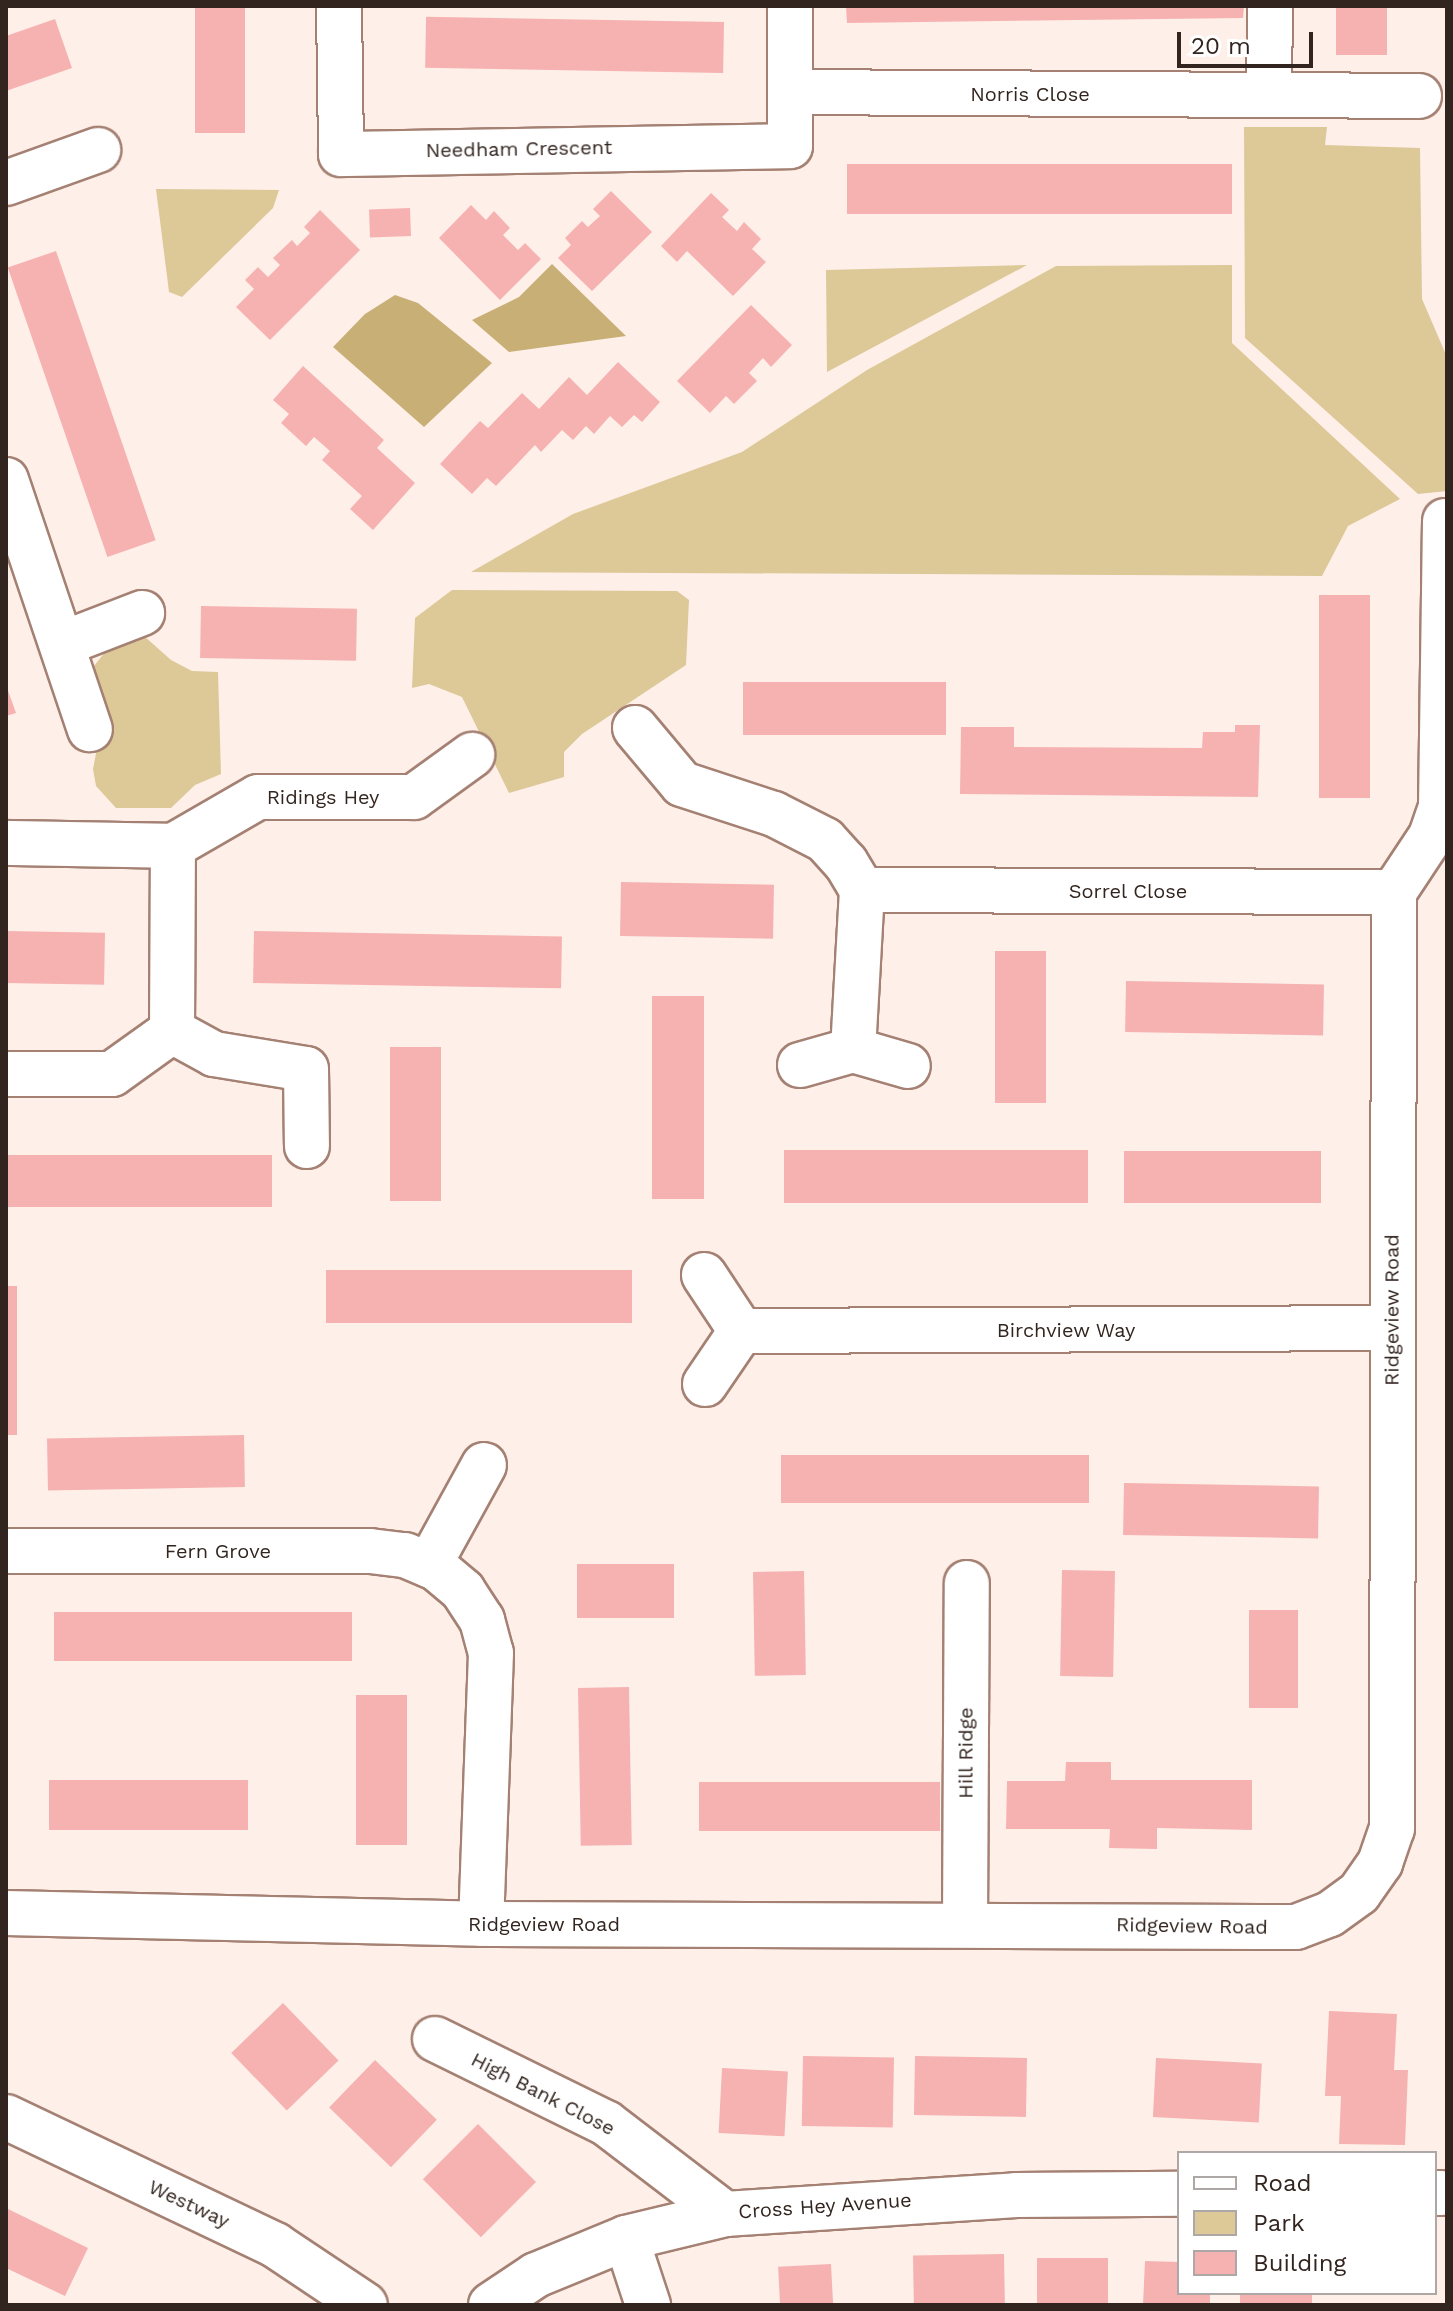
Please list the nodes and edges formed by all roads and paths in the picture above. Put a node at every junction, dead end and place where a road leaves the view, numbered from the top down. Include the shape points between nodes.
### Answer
1 (339, 6) edge
2 (790, 6) edge
3 (1270, 6) edge
4 (790, 92) junction
5 (1269, 95) junction
6 (1419, 96) dead end
7 (98, 150) dead end
8 (6, 183) edge
9 (6, 480) edge
10 (1445, 521) edge
11 (142, 613) dead end
12 (62, 644) junction
13 (635, 728) dead end
14 (90, 729) dead end
15 (472, 755) dead end
16 (6, 843) edge
17 (173, 846) junction
18 (862, 890) junction
19 (1394, 892) junction
20 (172, 1031) junction
21 (853, 1050) junction
22 (800, 1065) dead end
23 (908, 1066) dead end
24 (6, 1074) edge
25 (307, 1146) dead end
26 (704, 1275) dead end
27 (1391, 1328) junction
28 (741, 1331) junction
29 (705, 1384) dead end
30 (484, 1465) dead end
31 (6, 1551) edge
32 (429, 1565) junction
33 (967, 1583) dead end
34 (6, 1913) edge
35 (965, 1923) junction
36 (481, 1924) junction
37 (435, 2039) dead end
38 (6, 2117) edge
39 (1177, 2194) edge
40 (725, 2214) junction
41 (626, 2238) junction
42 (365, 2305) edge
43 (491, 2305) edge
44 (648, 2305) edge

1 - 4 street, Needham Crescent via 341,154 790,146
2 - 4 street
3 - 5 street
4 - 5 street, Norris Close
5 - 6 street, Norris Close
7 - 8 street
9 - 12 street
10 - 19 street via 1441,807 1431,836
11 - 12 street
12 - 14 street
13 - 18 street via 682,784 774,814 825,840
15 - 17 street, Ridings Hey via 414,797 258,797
16 - 17 street
17 - 20 street
18 - 19 street, Sorrel Close
18 - 21 street
19 - 27 street, Ridgeview Road
20 - 24 street via 112,1074
20 - 25 street via 214,1054 306,1069
21 - 22 street
21 - 23 street
26 - 28 street
27 - 28 street, Birchview Way
27 - 35 street, Ridgeview Road via 1392,1829 1380,1863 1359,1893 1330,1914 1296,1927
28 - 29 street
30 - 32 street
31 - 32 street, Fern Grove via 370,1551 405,1555
32 - 36 street, Fern Grove via 463,1591 482,1620 491,1653
33 - 35 street, Hill Ridge
34 - 36 street, Ridgeview Road
35 - 36 street, Ridgeview Road
37 - 40 street, High Bank Close via 606,2123
38 - 42 street, Westway via 275,2245
39 - 40 street, Cross Hey Avenue via 969,2197
40 - 41 street, Cross Hey Avenue
41 - 43 street, Cross Hey Avenue via 536,2275
41 - 44 street

